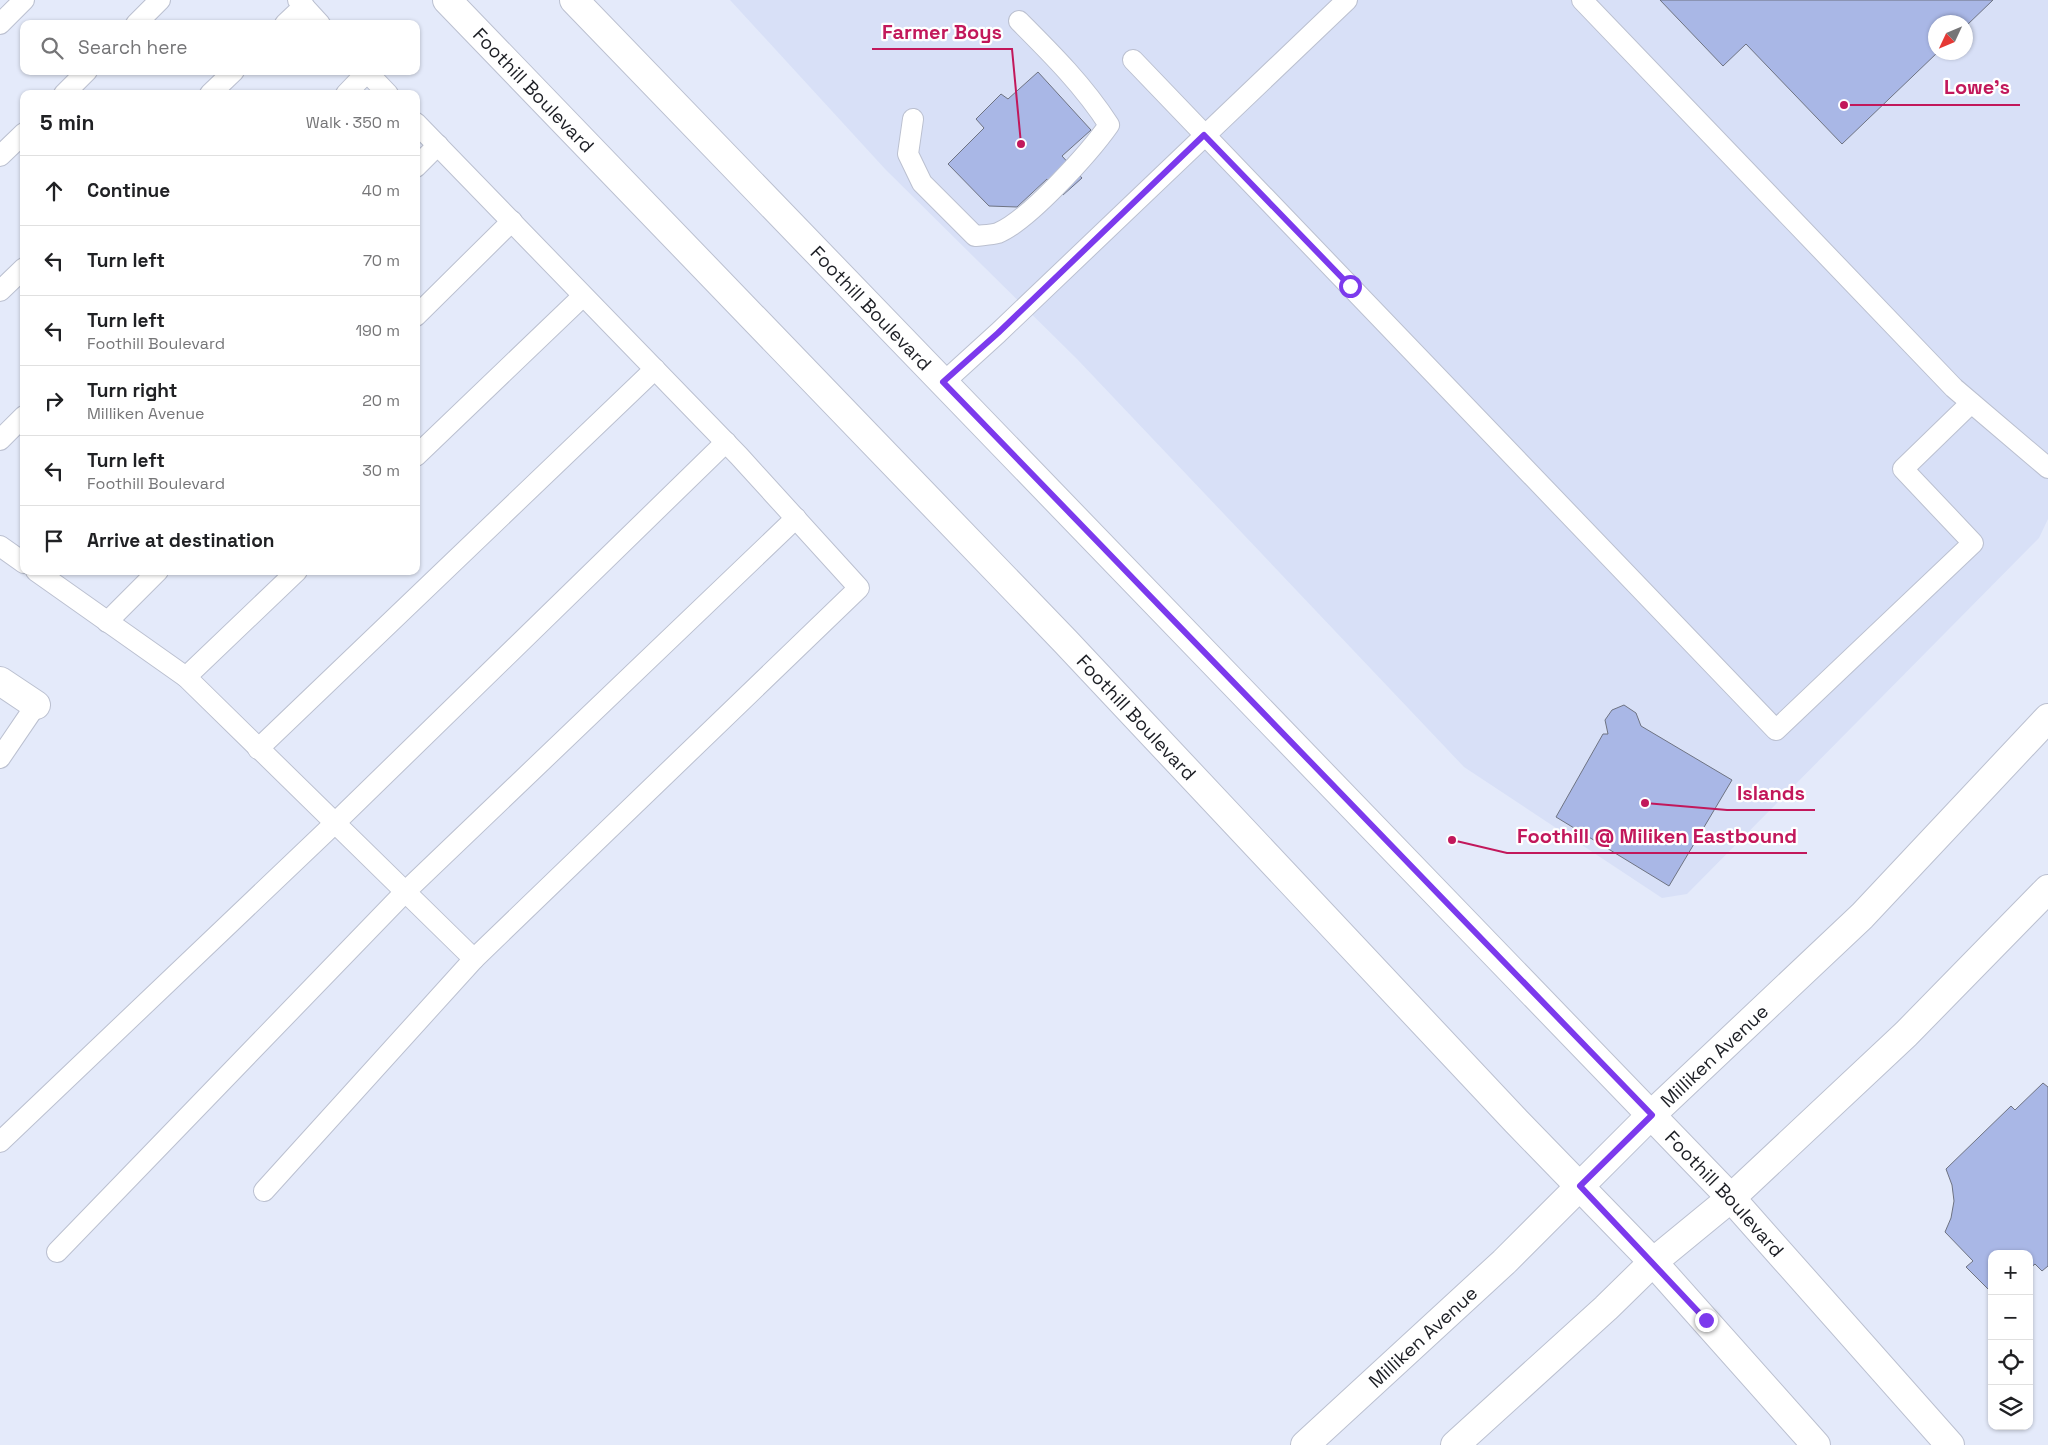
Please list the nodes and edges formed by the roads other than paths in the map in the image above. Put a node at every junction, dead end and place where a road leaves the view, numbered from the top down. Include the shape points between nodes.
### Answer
1 (24, 0) edge
2 (160, 0) edge
3 (447, 0) edge
4 (574, 0) edge
5 (1347, 0) edge
6 (1582, 0) edge
7 (301, 3) edge
8 (140, 20) edge
9 (288, 20) edge
10 (316, 20) edge
11 (1019, 21) dead end
12 (0, 24) edge
13 (1133, 60) dead end
14 (83, 75) edge
15 (230, 75) edge
16 (363, 75) edge
17 (369, 75) edge
18 (68, 90) edge
19 (214, 90) edge
20 (350, 90) edge
21 (384, 90) edge
22 (913, 119) dead end
23 (420, 127) edge
24 (1204, 135) junction
25 (20, 137) edge
26 (438, 146) junction
27 (0, 156) edge
28 (420, 163) edge
29 (512, 221) junction
30 (20, 272) edge
31 (0, 291) edge
32 (583, 296) junction
33 (420, 312) edge
34 (655, 369) junction
35 (943, 382) junction
36 (1971, 402) junction
37 (20, 420) edge
38 (0, 440) edge
39 (726, 442) junction
40 (420, 452) edge
41 (2048, 468) edge
42 (796, 518) junction
43 (0, 546) edge
44 (20, 559) edge
45 (42, 575) edge
46 (154, 575) edge
47 (293, 575) edge
48 (107, 622) junction
49 (186, 678) junction
50 (0, 681) edge
51 (36, 705) joint
52 (2048, 718) edge
53 (258, 748) junction
54 (0, 758) edge
55 (335, 824) junction
56 (2048, 889) edge
57 (405, 892) junction
58 (474, 960) junction
59 (1652, 1115) junction
60 (0, 1142) edge
61 (1580, 1186) junction
62 (264, 1191) dead end
63 (1731, 1198) junction
64 (57, 1252) dead end
65 (1653, 1262) junction
66 (1305, 1445) edge
67 (1455, 1445) edge
68 (1816, 1445) edge
69 (1950, 1445) edge

1 - 12 lane
2 - 8 lane
3 - 61 main road, Foothill Boulevard via 1065,641
4 - 35 main road, Foothill Boulevard
5 - 24 lane
6 - 36 lane
7 - 9 lane
7 - 10 lane
11 - 22 lane via 1063,65 1094,101 1109,125 1094,147 1026,214 998,232 975,236 922,183 908,154
13 - 24 lane
14 - 18 lane
15 - 19 lane
16 - 20 lane
17 - 21 lane
23 - 26 lane
24 - 35 lane
24 - 36 lane via 1776,730 1973,542 1903,469
25 - 27 lane
26 - 28 lane
26 - 29 lane
29 - 32 lane
29 - 33 lane
30 - 31 lane
32 - 34 lane
32 - 40 lane
34 - 39 lane
34 - 53 lane
35 - 59 main road, Foothill Boulevard
36 - 41 lane
37 - 38 lane
39 - 42 lane
39 - 55 lane
42 - 57 lane
42 - 58 lane via 859,588
43 - 44 lane
45 - 48 lane
46 - 48 lane
47 - 49 lane
48 - 49 lane
49 - 53 lane
50 - 51 main road
51 - 54 lane
52 - 59 main road, Milliken Avenue via 1862,916
53 - 55 lane
55 - 57 lane
55 - 60 lane
56 - 63 main road via 1906,1034
57 - 58 lane
57 - 64 lane
58 - 62 lane
59 - 61 main road, Milliken Avenue
59 - 63 main road, Foothill Boulevard
61 - 65 main road, Foothill Boulevard
61 - 66 main road, Milliken Avenue via 1504,1262
63 - 65 main road
63 - 69 main road, Foothill Boulevard
65 - 67 main road
65 - 68 main road, Foothill Boulevard

